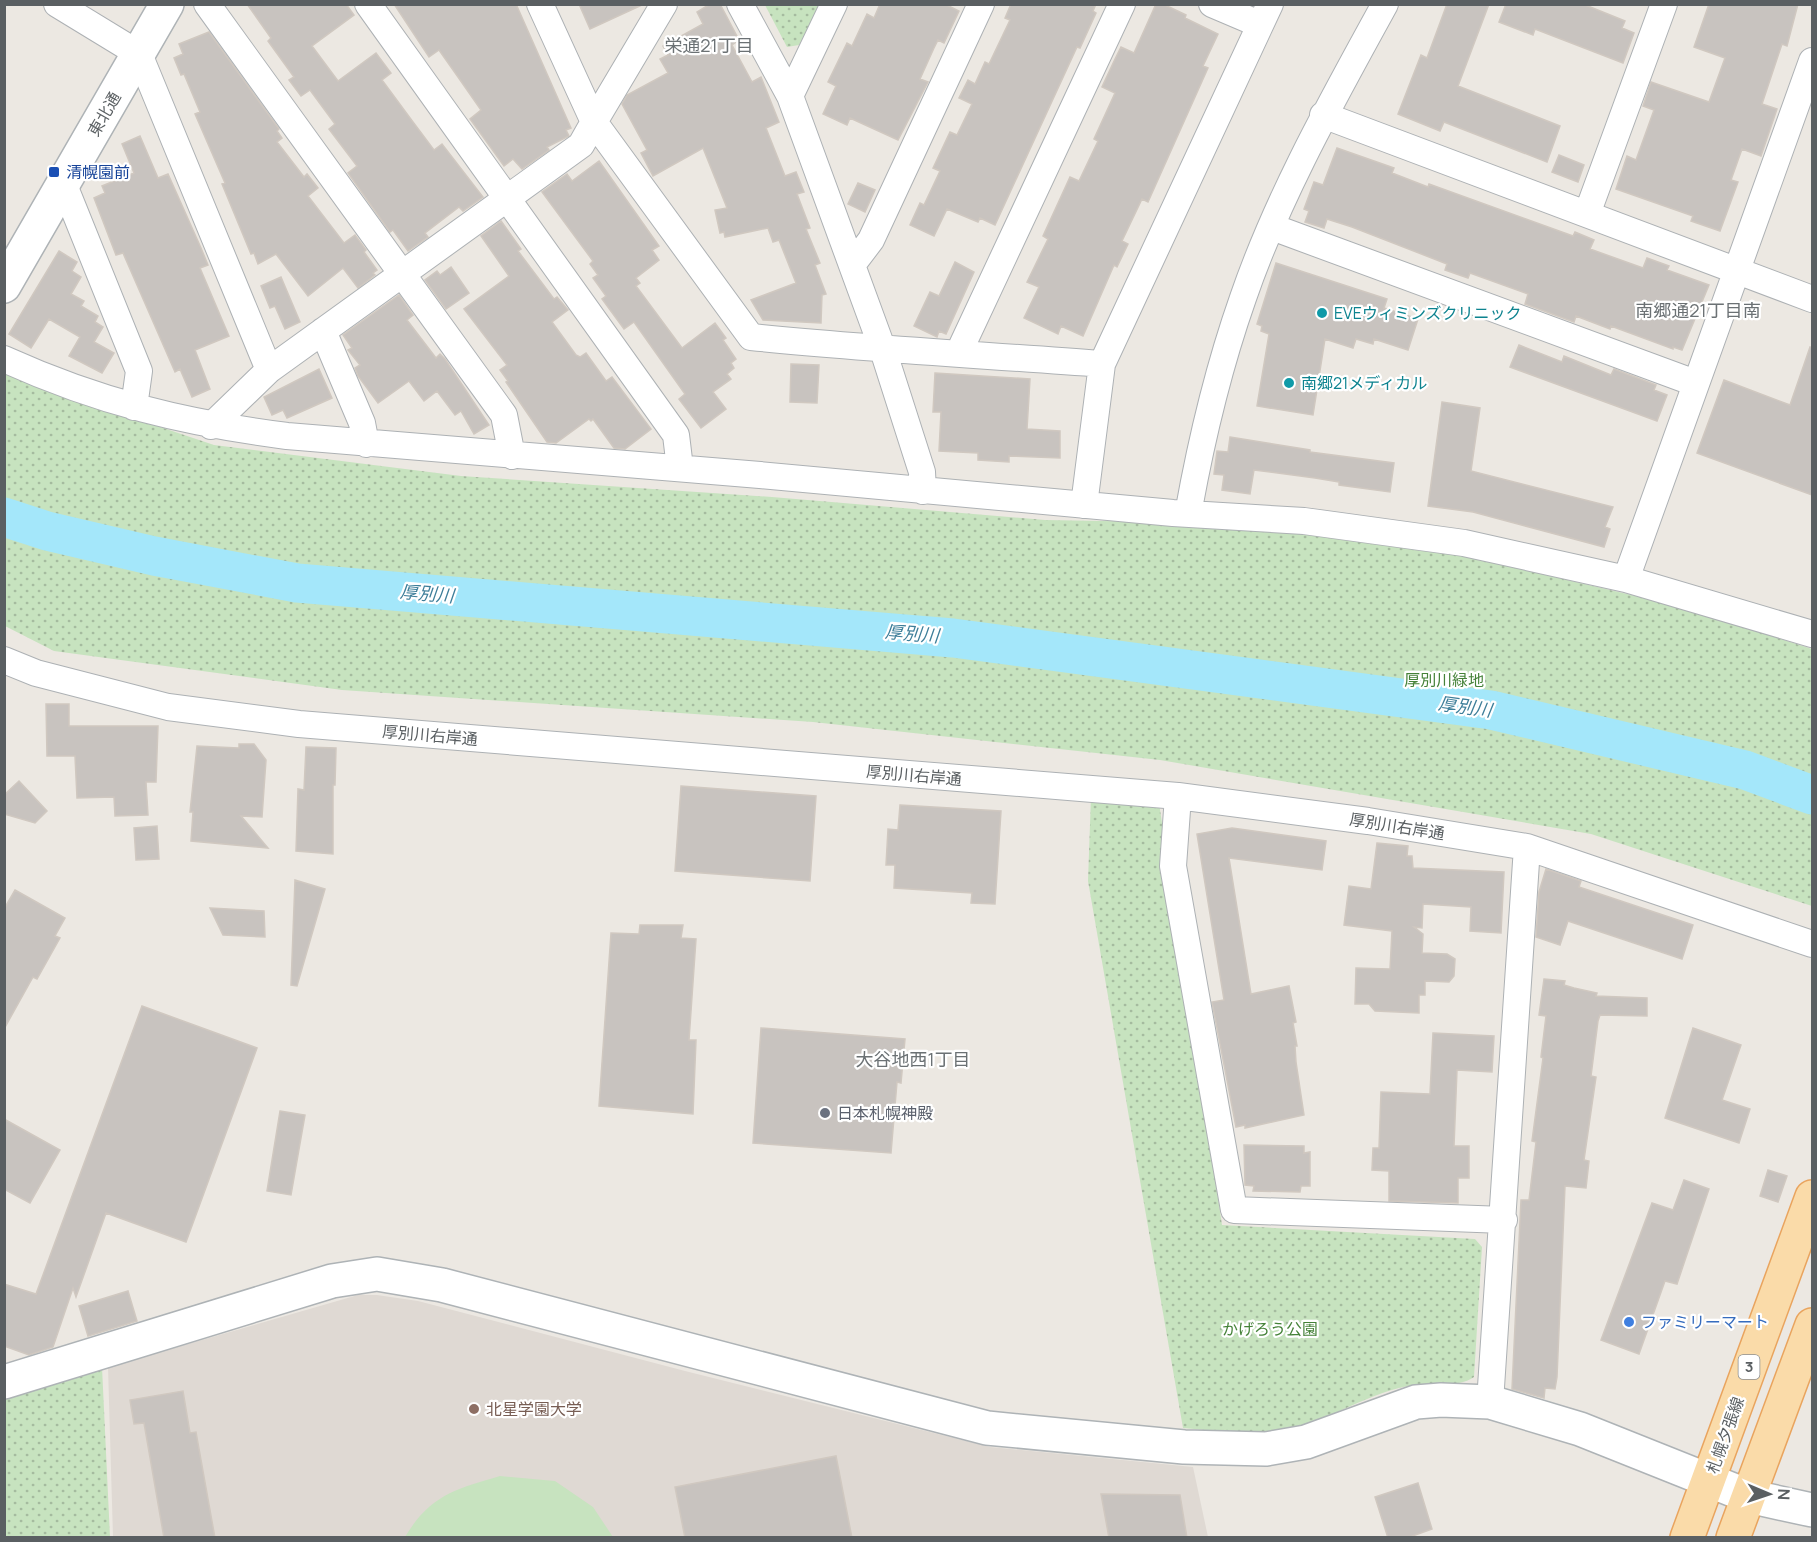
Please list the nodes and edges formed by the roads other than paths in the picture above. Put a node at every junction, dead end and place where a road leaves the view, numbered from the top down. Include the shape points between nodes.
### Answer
1 (57, 4) edge
2 (167, 4) edge
3 (207, 4) edge
4 (368, 4) edge
5 (540, 4) edge
6 (664, 4) edge
7 (740, 4) edge
8 (834, 4) edge
9 (981, 4) edge
10 (1122, 4) edge
11 (1212, 4) edge
12 (1385, 4) edge
13 (1664, 4) edge
14 (1264, 14) edge
15 (139, 54) junction
16 (1812, 61) edge
17 (790, 96) junction
18 (1323, 116) junction
19 (594, 122) junction
20 (64, 185) junction
21 (508, 199) junction
22 (1587, 214) junction
23 (1272, 227) junction
24 (852, 265) junction
25 (1735, 271) junction
26 (400, 275) junction
27 (4, 286) edge
28 (1812, 299) edge
29 (323, 330) junction
30 (883, 350) junction
31 (959, 352) junction
32 (4, 358) edge
33 (1102, 364) junction
34 (269, 370) junction
35 (1695, 383) junction
36 (134, 407) junction
37 (212, 426) junction
38 (366, 444) junction
39 (512, 456) junction
40 (680, 468) junction
41 (923, 491) junction
42 (1084, 505) junction
43 (1188, 514) junction
44 (1626, 579) junction
45 (1812, 634) edge
46 (4, 660) edge
47 (1178, 796) junction
48 (1527, 847) junction
49 (1812, 944) edge
50 (1812, 1197) edge
51 (1504, 1220) junction
52 (1812, 1325) edge
53 (4, 1382) edge
54 (1490, 1402) junction
55 (1709, 1479) junction
56 (1748, 1496) junction
57 (1812, 1510) edge
58 (1687, 1538) edge
59 (1733, 1538) edge

1 - 15 street
2 - 15 street, 東北通
3 - 26 street
4 - 21 street
5 - 19 street
6 - 19 street
7 - 17 street
8 - 17 street
9 - 24 street via 871,240
10 - 31 street
11 - 14 street
12 - 18 street
13 - 22 street
14 - 33 street
15 - 20 street, 東北通
15 - 34 street
16 - 25 street
17 - 24 street
18 - 22 street
18 - 23 street
19 - 21 street via 581,145
19 - 30 street via 752,337
20 - 27 street, 東北通
20 - 36 street via 139,371
21 - 26 street
21 - 40 street via 676,435
22 - 25 street
23 - 35 street
23 - 43 street via 1236,321 1202,439
24 - 30 street
25 - 28 street
25 - 35 street
26 - 29 street
26 - 39 street via 504,415
29 - 34 street
29 - 38 street via 362,423
30 - 31 street
30 - 41 street via 922,472
31 - 33 street
32 - 36 street via 56,382
33 - 42 street
34 - 37 street
35 - 44 street
36 - 37 street
37 - 38 street
38 - 39 street
39 - 40 street
40 - 41 street
41 - 42 street
42 - 43 street
43 - 44 street via 1304,521 1464,543
44 - 45 street
46 - 47 street, 厚別川右岸通 via 36,673 168,707 299,724
47 - 48 street, 厚別川右岸通
47 - 51 street via 1173,866 1234,1210
48 - 49 street, 厚別川右岸通
48 - 51 street
50 - 55 main road, 札幌夕張線 / 3
51 - 54 street
52 - 56 main road
53 - 54 street via 332,1281 377,1274 442,1285 987,1428 1184,1448 1266,1449 1306,1442 1416,1402
54 - 55 street via 1580,1429
55 - 56 street
55 - 58 main road, 札幌夕張線 / 3
56 - 57 street
56 - 59 main road

